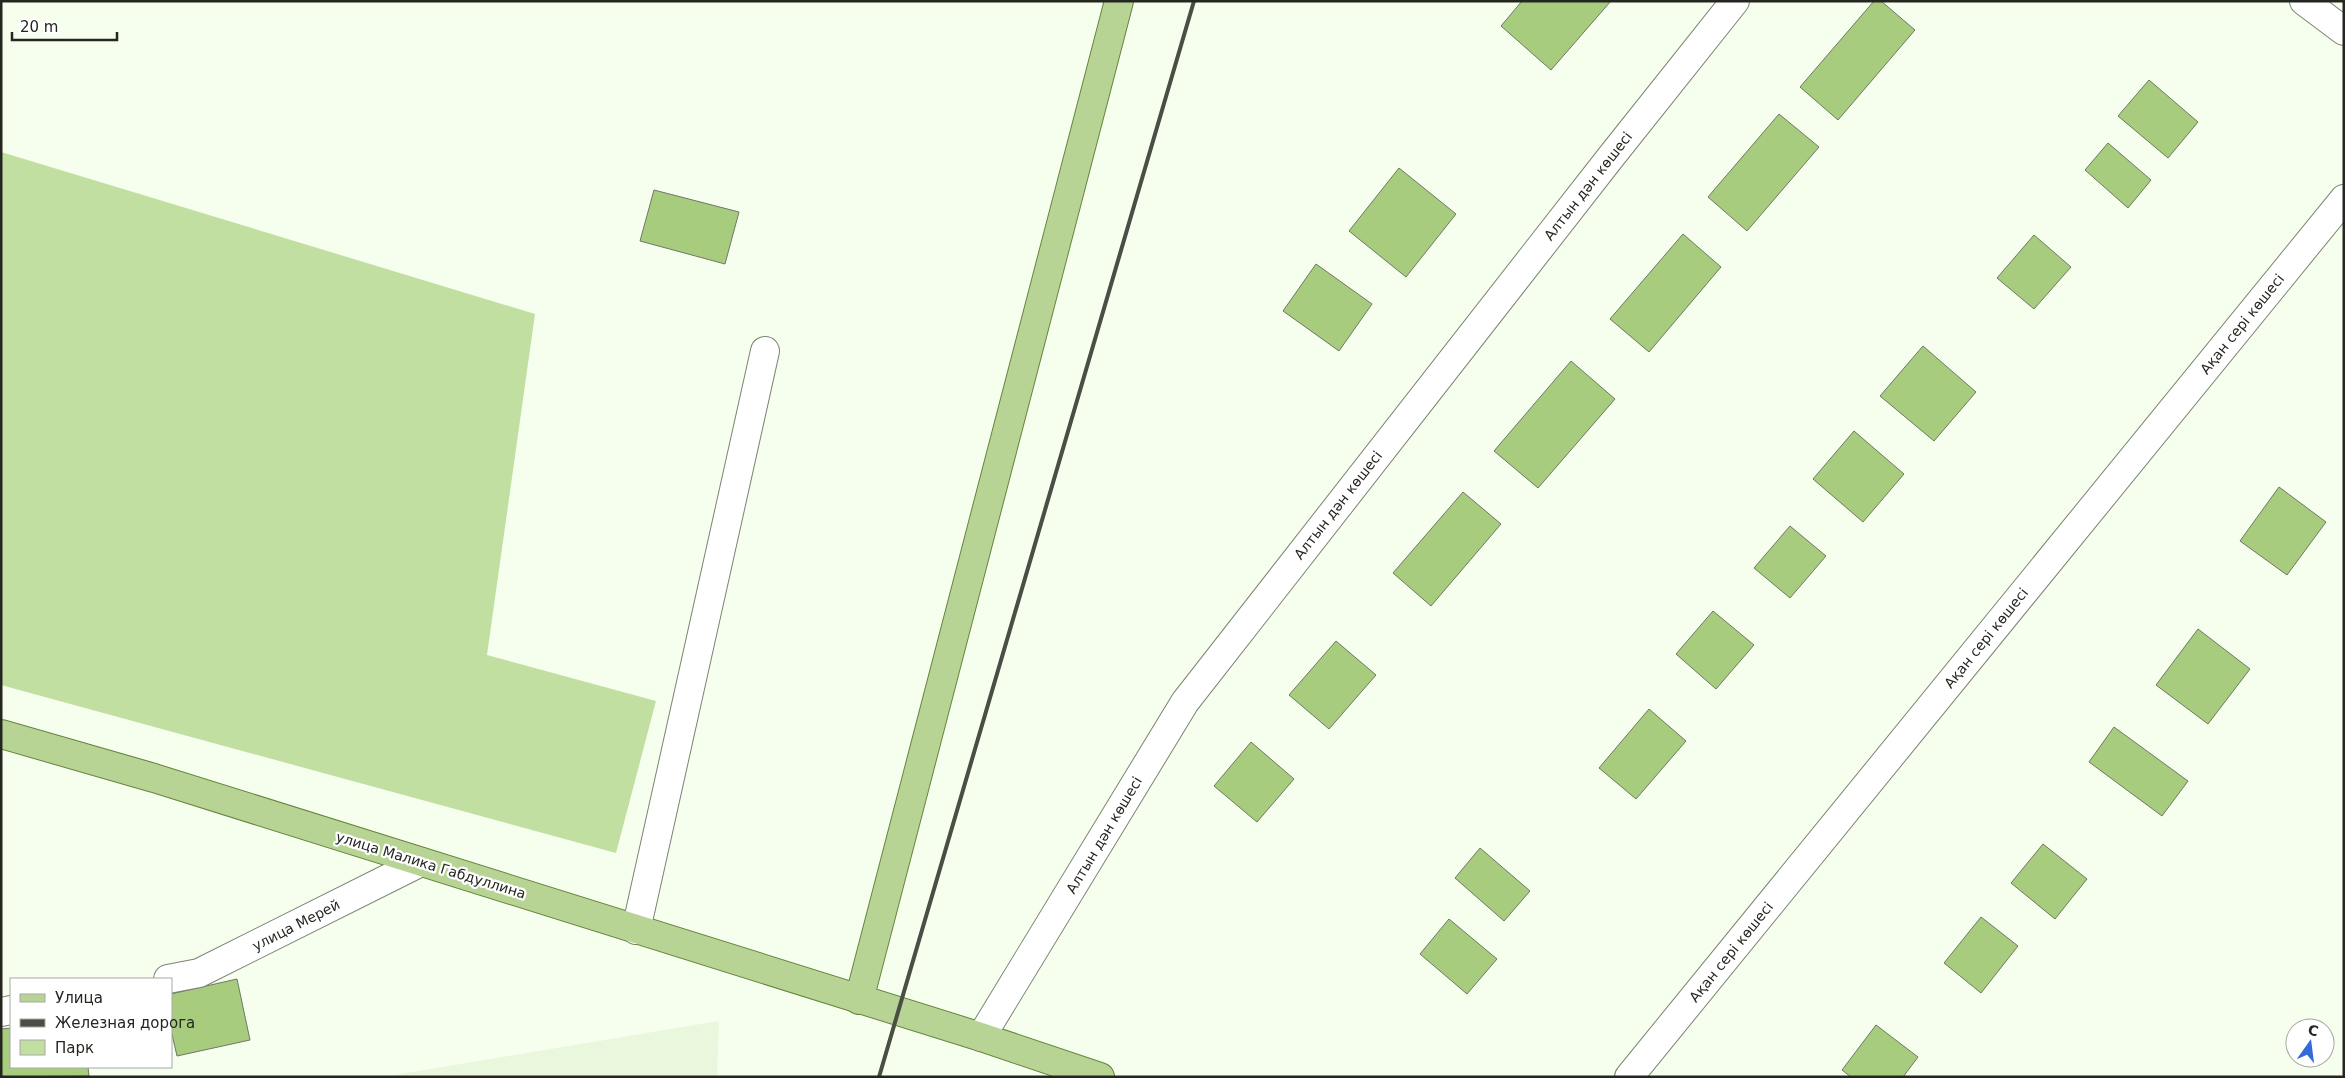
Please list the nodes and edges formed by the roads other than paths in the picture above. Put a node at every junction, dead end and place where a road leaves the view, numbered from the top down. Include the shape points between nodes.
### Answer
1 (1119, 1) edge
2 (1735, 1) edge
3 (2304, 1) edge
4 (2344, 31) edge
5 (2344, 199) edge
6 (765, 350) dead end
7 (1, 734) edge
8 (421, 862) junction
9 (636, 930) junction
10 (172, 978) edge
11 (859, 1000) junction
12 (981, 1037) junction
13 (1100, 1077) edge
14 (1629, 1077) edge

1 - 11 main road
2 - 12 street, Алтын дән көшесі via 1185,702
3 - 4 street
5 - 14 street, Ақан сері көшесі
6 - 9 street
7 - 8 main road, улица Малика Габдуллина via 154,778
8 - 9 main road, улица Малика Габдуллина
8 - 10 street, улица Мерей via 200,973
9 - 11 main road, улица Малика Габдуллина
11 - 12 main road, улица Малика Габдуллина
12 - 13 main road

